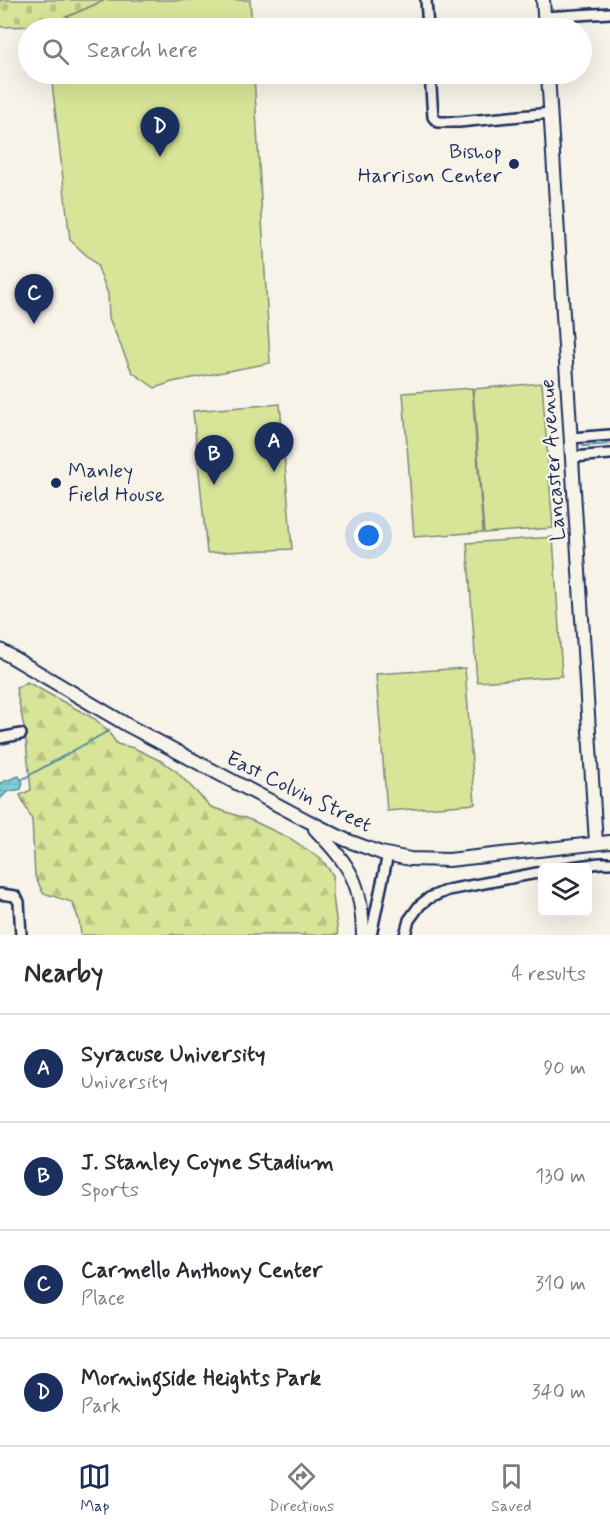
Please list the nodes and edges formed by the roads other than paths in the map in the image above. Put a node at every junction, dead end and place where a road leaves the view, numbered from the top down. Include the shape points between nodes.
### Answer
1 (426, 0) edge
2 (543, 0) edge
3 (610, 13) edge
4 (427, 18) edge
5 (545, 18) edge
6 (578, 18) edge
7 (431, 84) edge
8 (549, 84) edge
9 (551, 114) junction
10 (610, 435) edge
11 (571, 438) junction
12 (610, 454) edge
13 (573, 457) junction
14 (0, 650) edge
15 (21, 734) dead end
16 (0, 738) edge
17 (308, 821) junction
18 (610, 842) edge
19 (596, 843) junction
20 (388, 854) junction
21 (610, 863) edge
22 (592, 864) edge
23 (538, 873) edge
24 (0, 894) edge
25 (21, 935) edge
26 (363, 935) edge
27 (371, 935) edge
28 (405, 935) edge

1 - 4 street
2 - 5 street
3 - 6 street
7 - 9 street via 433,117 438,122
8 - 9 street, Lancaster Avenue
9 - 11 street, Lancaster Avenue
10 - 11 street
11 - 13 street, Lancaster Avenue
12 - 13 street
13 - 19 street, Lancaster Avenue
14 - 17 street, East Colvin Street via 129,726
15 - 16 street
17 - 20 street, East Colvin Street via 346,840
17 - 26 street via 351,872 363,916
18 - 19 street, East Colvin Street
19 - 20 street, East Colvin Street via 449,860
20 - 27 street
21 - 22 street
23 - 28 street via 448,890 429,898 409,920
24 - 25 street via 15,896 19,902

